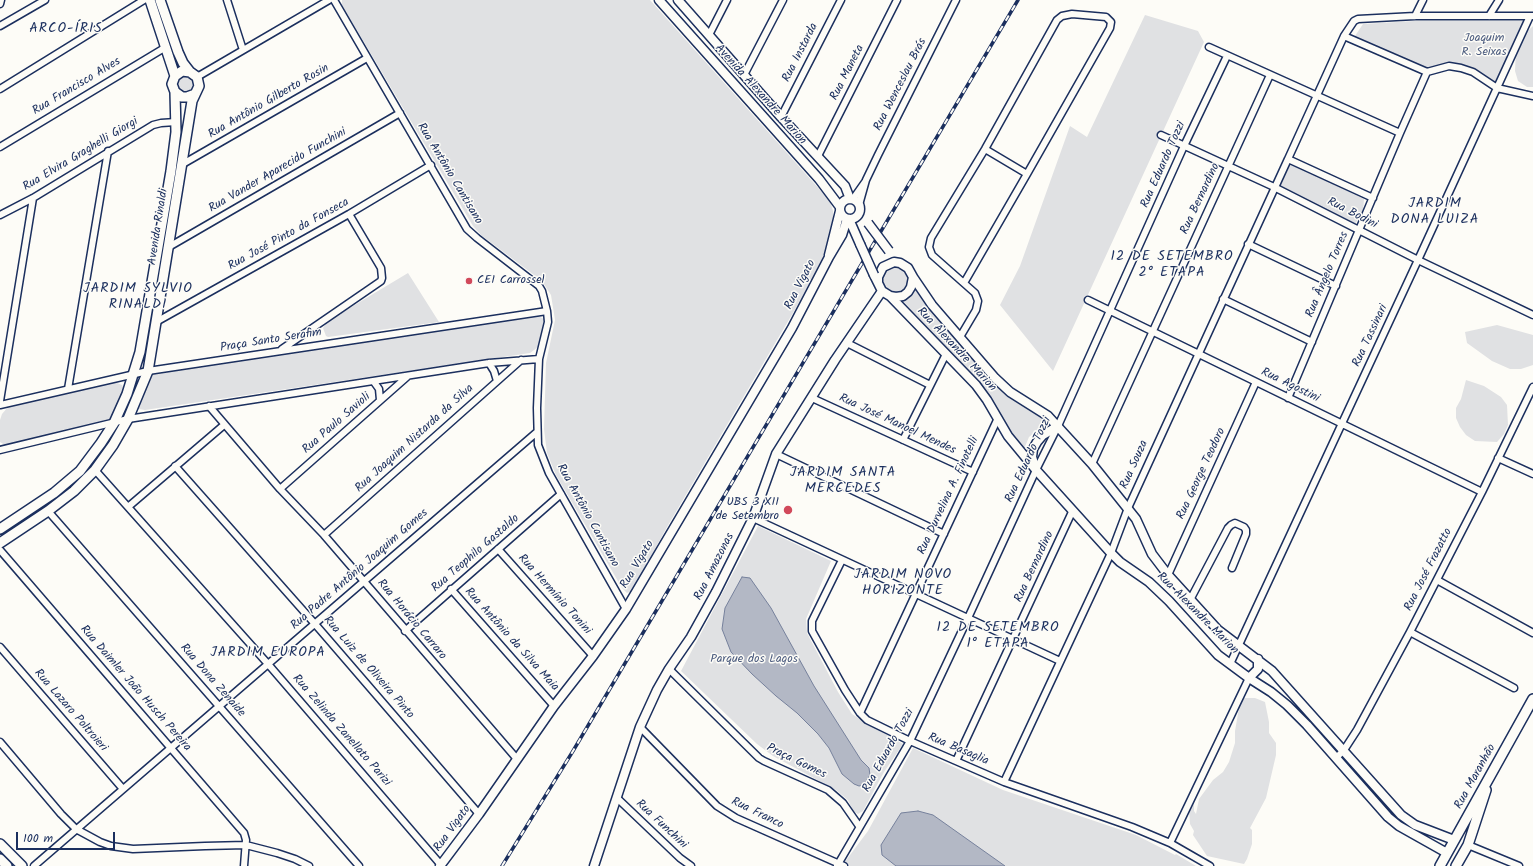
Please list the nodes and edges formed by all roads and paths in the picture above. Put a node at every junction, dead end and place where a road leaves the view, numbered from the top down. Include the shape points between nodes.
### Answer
1 (1, 0) edge
2 (45, 0) edge
3 (144, 0) edge
4 (150, 0) edge
5 (160, 0) edge
6 (228, 0) edge
7 (329, 0) edge
8 (334, 0) edge
9 (659, 0) edge
10 (678, 0) edge
11 (727, 0) edge
12 (783, 0) edge
13 (841, 0) edge
14 (897, 0) edge
15 (956, 0) edge
16 (1423, 0) edge
17 (1499, 0) edge
18 (0, 4) edge
19 (1415, 16) junction
20 (1489, 16) junction
21 (1532, 16) edge
22 (0, 26) edge
23 (709, 35) junction
24 (1344, 36) junction
25 (166, 47) junction
26 (1209, 47) dead end
27 (243, 50) junction
28 (1227, 56) junction
29 (367, 58) junction
30 (1427, 72) junction
31 (194, 75) junction
32 (744, 75) junction
33 (1270, 75) junction
34 (175, 76) junction
35 (1497, 88) junction
36 (0, 89) edge
37 (175, 92) junction
38 (195, 94) junction
39 (1316, 96) junction
40 (1533, 96) edge
41 (400, 113) junction
42 (781, 117) junction
43 (176, 122) junction
44 (1400, 133) junction
45 (1161, 135) dead end
46 (1184, 146) junction
47 (0, 147) edge
48 (985, 149) junction
49 (108, 151) junction
50 (818, 156) junction
51 (1288, 159) junction
52 (181, 165) junction
53 (431, 165) junction
54 (1228, 166) junction
55 (1027, 174) junction
56 (1274, 187) junction
57 (33, 198) junction
58 (1373, 198) junction
59 (855, 203) junction
60 (840, 209) junction
61 (349, 214) junction
62 (0, 215) edge
63 (848, 219) junction
64 (1359, 230) junction
65 (1248, 244) junction
66 (167, 248) junction
67 (828, 257) junction
68 (1418, 260) junction
69 (900, 263) junction
70 (913, 277) junction
71 (876, 278) junction
72 (964, 283) junction
73 (1336, 286) junction
74 (882, 291) junction
75 (890, 296) junction
76 (1088, 300) dead end
77 (1223, 300) junction
78 (547, 311) junction
79 (1110, 311) junction
80 (1533, 315) edge
81 (156, 322) junction
82 (1152, 332) junction
83 (960, 337) junction
84 (1312, 342) junction
85 (847, 343) junction
86 (280, 350) junction
87 (946, 354) junction
88 (1198, 354) junction
89 (539, 359) junction
90 (521, 360) junction
91 (489, 363) junction
92 (148, 371) junction
93 (134, 375) junction
94 (408, 376) junction
95 (498, 381) junction
96 (374, 382) junction
97 (1256, 382) junction
98 (930, 385) junction
99 (1533, 387) edge
100 (68, 389) junction
101 (812, 398) junction
102 (1288, 398) junction
103 (380, 400) junction
104 (0, 401) edge
105 (0, 405) edge
106 (209, 406) junction
107 (998, 418) junction
108 (128, 419) junction
109 (114, 423) junction
110 (1342, 424) junction
111 (224, 425) junction
112 (1058, 426) junction
113 (537, 432) junction
114 (903, 440) junction
115 (0, 450) edge
116 (776, 454) junction
117 (1498, 458) junction
118 (1092, 464) junction
119 (175, 466) junction
120 (95, 470) junction
121 (1036, 470) junction
122 (972, 472) junction
123 (1533, 474) edge
124 (280, 489) junction
125 (1482, 492) junction
126 (560, 494) junction
127 (128, 507) junction
128 (1128, 508) junction
129 (48, 511) junction
130 (1072, 512) junction
131 (754, 518) junction
132 (0, 529) edge
133 (944, 534) junction
134 (324, 535) junction
135 (0, 543) edge
136 (498, 549) junction
137 (0, 550) edge
138 (1111, 553) junction
139 (842, 560) junction
140 (1232, 568) dead end
141 (1168, 575) junction
142 (1436, 580) junction
143 (364, 582) junction
144 (451, 589) junction
145 (916, 594) junction
146 (1190, 600) junction
147 (626, 609) junction
148 (968, 618) junction
149 (315, 624) junction
150 (406, 631) junction
151 (1410, 632) junction
152 (1533, 633) edge
153 (1013, 639) junction
154 (1240, 646) junction
155 (0, 647) edge
156 (593, 656) junction
157 (1258, 659) junction
158 (1060, 661) junction
159 (268, 664) junction
160 (1230, 664) junction
161 (669, 669) junction
162 (1249, 678) junction
163 (1514, 688) dead end
164 (1533, 699) edge
165 (220, 706) junction
166 (554, 706) junction
167 (860, 713) junction
168 (640, 727) junction
169 (910, 741) junction
170 (0, 742) edge
171 (171, 747) junction
172 (1344, 750) junction
173 (1336, 758) junction
174 (517, 759) junction
175 (956, 761) junction
176 (1492, 772) junction
177 (1004, 782) junction
178 (123, 789) junction
179 (617, 798) junction
180 (479, 814) junction
181 (859, 826) junction
182 (76, 829) junction
183 (1454, 840) junction
184 (1170, 843) junction
185 (1468, 845) junction
186 (246, 846) junction
187 (1, 849) edge
188 (1447, 854) junction
189 (0, 859) edge
190 (1458, 862) edge
191 (441, 865) edge
192 (597, 865) edge
193 (840, 865) edge
194 (7, 866) edge
195 (22, 866) edge
196 (34, 866) edge
197 (244, 866) edge
198 (309, 866) edge
199 (359, 866) edge
200 (691, 866) edge
201 (1210, 866) edge
202 (1440, 866) edge
203 (1519, 866) edge

1 - 18 street
2 - 22 street
3 - 36 street
4 - 25 main road
5 - 31 main road via 178,52 183,63
6 - 27 street
7 - 27 street
8 - 29 street, Rua Antônio Cantisano
9 - 60 street, Avenida Alexandre Marion via 819,179
10 - 23 street, Avenida Alexandre Marion
11 - 23 street
12 - 32 street
13 - 42 street, Rua Instarda
14 - 50 street, Rua Maneta
15 - 59 street, Rua Wenceslau Brás
16 - 19 street
17 - 20 street
19 - 20 street
19 - 24 street via 1358,19
20 - 21 street
21 - 35 street, Rua Tassinari
23 - 32 street, Avenida Alexandre Marion
24 - 30 street
24 - 39 street, Rua Souza
25 - 34 main road
25 - 47 street, Rua Francisco Alves
26 - 28 street
27 - 31 street
28 - 33 street
28 - 46 street, Rua Eduardo Tozzi
29 - 41 street, Rua Antônio Cantisano
29 - 52 street, Rua Antônio Gilberto Rosin
30 - 35 street via 1449,66 1461,68 1473,72
30 - 44 street, Rua Ângelo Torres
31 - 34 main road via 182,71
31 - 38 main road via 199,86
32 - 42 street, Avenida Alexandre Marion
33 - 39 street
33 - 54 street, Rua Bernardino
34 - 37 main road via 172,84
35 - 40 street
35 - 68 street, Rua Tassinari
37 - 38 main road via 182,97
37 - 43 main road, Avenida Rinaldi
38 - 52 main road, Avenida Rinaldi
39 - 44 street
39 - 51 street, Rua Souza
41 - 53 street, Rua Antônio Cantisano
41 - 66 street, Rua Vander Aparecido Funchini
42 - 50 street, Avenida Alexandre Marion
43 - 49 street, Rua Elvira Graghelli Giorgi via 153,125
43 - 93 main road, Avenida Rinaldi via 171,171
44 - 58 street, Rua Ângelo Torres
45 - 46 street, Rua Bodini
46 - 54 street, Rua Bodini
46 - 79 street, Rua Eduardo Tozzi
48 - 55 street
48 - 55 street via 1057,20 1072,14 1106,17 1110,22 1110,28
48 - 72 street via 931,238 929,246 932,255
49 - 57 street, Rua Elvira Graghelli Giorgi
49 - 100 street
50 - 59 street, Avenida Alexandre Marion via 845,186
51 - 56 street, Rua Souza
51 - 58 street
52 - 66 main road, Avenida Rinaldi
53 - 61 street, Rua José Pinto da Fonseca
53 - 78 street, Rua Antônio Cantisano via 467,229 539,286
54 - 56 street, Rua Bodini
54 - 82 street, Rua Bernardino
55 - 72 street
56 - 64 street, Rua Bodini
56 - 65 street, Rua Souza
57 - 62 street, Rua Elvira Graghelli Giorgi
57 - 104 street
58 - 64 street, Rua Ângelo Torres
59 - 60 street via 844,202
59 - 63 street via 857,216
59 - 69 street, Avenida Alexandre Marion, bridge
60 - 63 street via 843,217
60 - 67 street, Rua Vigato
61 - 81 street, Rua José Pinto da Fonseca
61 - 86 street via 381,268 381,281
63 - 67 street, Rua Vigato via 842,235
63 - 71 street, bridge
64 - 68 street, Rua Bodini
64 - 73 street, Rua Ângelo Torres
65 - 73 street
65 - 77 street, Rua Souza
66 - 81 main road, Avenida Rinaldi
67 - 147 street, Rua Vigato via 792,328
68 - 80 street, Rua Bodini
68 - 110 street, Rua Tassinari
69 - 70 street via 908,268
69 - 71 street via 894,262 883,267
70 - 75 street via 908,292 903,296
70 - 83 street, Rua Alexandre Marion via 932,305
71 - 74 street
72 - 83 street via 975,293 978,301 976,310
73 - 84 street, Rua Ângelo Torres
74 - 75 street
74 - 85 street, Rua Amazonas
75 - 87 street, Rua Alexandre Marion
76 - 79 street, Rua Agostini
77 - 84 street
77 - 88 street, Rua Souza
78 - 86 street, Praça Santo Serafim
78 - 89 street, Rua Antônio Cantisano via 547,329
79 - 82 street, Rua Agostini
79 - 112 street, Rua Eduardo Tozzi
81 - 92 main road, Avenida Rinaldi
82 - 88 street, Rua Agostini
82 - 118 street, Rua Bernardino
83 - 112 street, Rua Alexandre Marion via 1010,392 1048,416
84 - 102 street, Rua Ângelo Torres
85 - 98 street
85 - 101 street, Rua Amazonas
86 - 92 street, Praça Santo Serafim
87 - 98 street
87 - 107 street, Rua Alexandre Marion via 976,385
88 - 97 street, Rua Agostini
88 - 128 street, Rua Souza
89 - 90 street
89 - 113 street, Rua Antônio Cantisano
90 - 91 street
90 - 95 street, Rua Joaquim Nistarda da Silva
91 - 94 street
91 - 95 street
92 - 93 street, Praça Santo Serafim
92 - 108 main road, Avenida Rinaldi
93 - 100 street, Praça Santo Serafim
93 - 109 main road, Avenida Rinaldi
94 - 96 street
94 - 103 street, Rua Paulo Savioli
95 - 134 street, Rua Joaquim Nistarda da Silva
96 - 103 street via 379,389
96 - 106 street
97 - 102 street, Rua Agostini
97 - 141 street, Rua George Teodoro
98 - 114 street
99 - 117 street, Rua José Frazatto
100 - 105 street, Praça Santo Serafim
101 - 114 street, Rua José Manoel Mendes
101 - 116 street, Rua Amazonas
102 - 110 street, Rua Agostini
103 - 124 street, Rua Paulo Savioli
106 - 108 street
106 - 111 street, Rua Horácio Carraro
107 - 121 street, Rua Alexandre Marion via 1008,436
107 - 122 street, Rua Durvelina A. Finotelli
108 - 109 street
108 - 120 main road, Avenida Rinaldi via 114,445
109 - 115 street
109 - 132 main road, Avenida Rinaldi via 93,456 66,484
110 - 125 street, Rua Agostini
110 - 154 street, Rua Tassinari
111 - 119 street
111 - 124 street, Rua Horácio Carraro
112 - 118 street, Rua Alexandre Marion
112 - 121 street, Rua Eduardo Tozzi
112 - 121 street via 1043,435 1035,445 1032,457
113 - 126 street, Rua Antônio Cantisano via 538,445
113 - 143 street, Rua Padre Antônio Joaquim Gomes
114 - 122 street, Rua José Manoel Mendes
116 - 131 street, Rua Amazonas
116 - 133 street
117 - 123 street
117 - 125 street, Rua José Frazatto
118 - 128 street, Rua Alexandre Marion
119 - 127 street
119 - 149 street, Rua Luiz de Oliveira Pinto
120 - 127 street, Rua Zelinda Zanellato Parizi
120 - 129 main road, Avenida Rinaldi via 74,491
121 - 130 street, Rua Alexandre Marion
121 - 148 street, Rua Eduardo Tozzi
122 - 133 street, Rua Durvelina A. Finotelli
124 - 134 street, Rua Horácio Carraro
125 - 142 street, Rua José Frazatto
126 - 136 street, Rua Teophilo Gastaldo
126 - 147 street, Rua Antônio Cantisano
127 - 159 street, Rua Zelinda Zanellato Parizi
128 - 138 street, Rua Souza
128 - 141 street, Rua Alexandre Marion via 1136,519 1152,554
129 - 135 main road, Avenida Rinaldi
129 - 165 street, Rua Dona Zenaide
130 - 138 street, Rua Alexandre Marion
130 - 153 street, Rua Bernardino
131 - 139 street
131 - 161 street, Rua Amazonas via 691,637
133 - 145 street, Rua Durvelina A. Finotelli
134 - 143 street, Rua Horácio Carraro
136 - 144 street, Rua Teophilo Gastaldo
136 - 156 street, Rua Hermínio Tonini
137 - 171 street, Rua Daimler João Husch Pereira
138 - 158 street, Rua Souza
138 - 160 street, Rua Alexandre Marion via 1149,582 1218,655
139 - 145 street
139 - 167 street, Rua Basaglia via 812,621 812,631
140 - 146 street via 1246,534 1244,527 1235,523 1228,528
141 - 146 street, Rua Alexandre Marion
142 - 151 street, Rua José Frazatto
142 - 152 street
143 - 149 street, Rua Padre Antônio Joaquim Gomes
143 - 150 street, Rua Horácio Carraro
144 - 150 street, Rua Teophilo Gastaldo
144 - 166 street, Rua Antônio da Silva Maia
145 - 148 street
145 - 167 street, Rua Durvelina A. Finotelli
146 - 154 street, Rua Alexandre Marion via 1218,630
147 - 156 street, Rua Vigato
148 - 153 street
148 - 169 street, Rua Eduardo Tozzi
149 - 159 street, Rua Padre Antônio Joaquim Gomes
149 - 180 street, Rua Luiz de Oliveira Pinto
150 - 174 street, Rua Horácio Carraro
151 - 163 street
151 - 172 street, Rua José Frazatto
153 - 158 street
153 - 175 street, Rua Bernardino
154 - 157 street, Rua Alexandre Marion
154 - 160 street, Rua Tassinari
155 - 178 street, Rua Lazaro Poltroieri
156 - 166 street, Rua Vigato
157 - 162 street via 1258,669
157 - 172 street, Rua Alexandre Marion
158 - 177 street, Rua Souza
159 - 165 street, Rua Padre Antônio Joaquim Gomes
159 - 191 street, Rua Zelinda Zanellato Parizi
160 - 162 street, Rua Alexandre Marion
161 - 168 street, Rua Amazonas
161 - 181 street, Praça Gomes via 759,758 828,790 843,803
162 - 173 street, Rua Alexandre Marion via 1287,705
162 - 184 street
164 - 176 main road, Rua Maranhão
165 - 171 street, Rua Padre Antônio Joaquim Gomes
165 - 199 street, Rua Dona Zenaide
166 - 174 street, Rua Vigato
167 - 169 street, Rua Basaglia via 867,720
168 - 179 street, Rua Amazonas
168 - 193 street, Rua Franco via 717,806 736,818
169 - 175 street, Rua Basaglia
169 - 181 street, Rua Eduardo Tozzi
170 - 182 street
171 - 178 street, Rua Padre Antônio Joaquim Gomes
171 - 186 street, Rua Daimler João Husch Pereira via 244,833
172 - 173 street, Rua José Frazatto
172 - 183 street, Rua Alexandre Marion via 1401,815 1421,827
173 - 188 street, Rua Alexandre Marion via 1388,817
174 - 180 street, Rua Vigato
175 - 177 street, Rua Basaglia
176 - 183 main road, Rua Maranhão
176 - 185 main road
177 - 184 street, Rua Basaglia
178 - 182 street, Rua Padre Antônio Joaquim Gomes
179 - 192 street, Rua Amazonas
179 - 200 street, Rua Funchini
180 - 191 street, Rua Vigato
181 - 193 street, Rua Eduardo Tozzi
182 - 186 street via 111,846 133,849
182 - 196 street, Rua Padre Antônio Joaquim Gomes
183 - 185 main road
183 - 188 main road, Rua Maranhão
184 - 201 street, Rua Basaglia
185 - 190 main road
185 - 203 street
186 - 197 street
186 - 198 street via 283,855
187 - 195 main road
188 - 190 main road
188 - 202 main road, Rua Maranhão
189 - 194 main road

